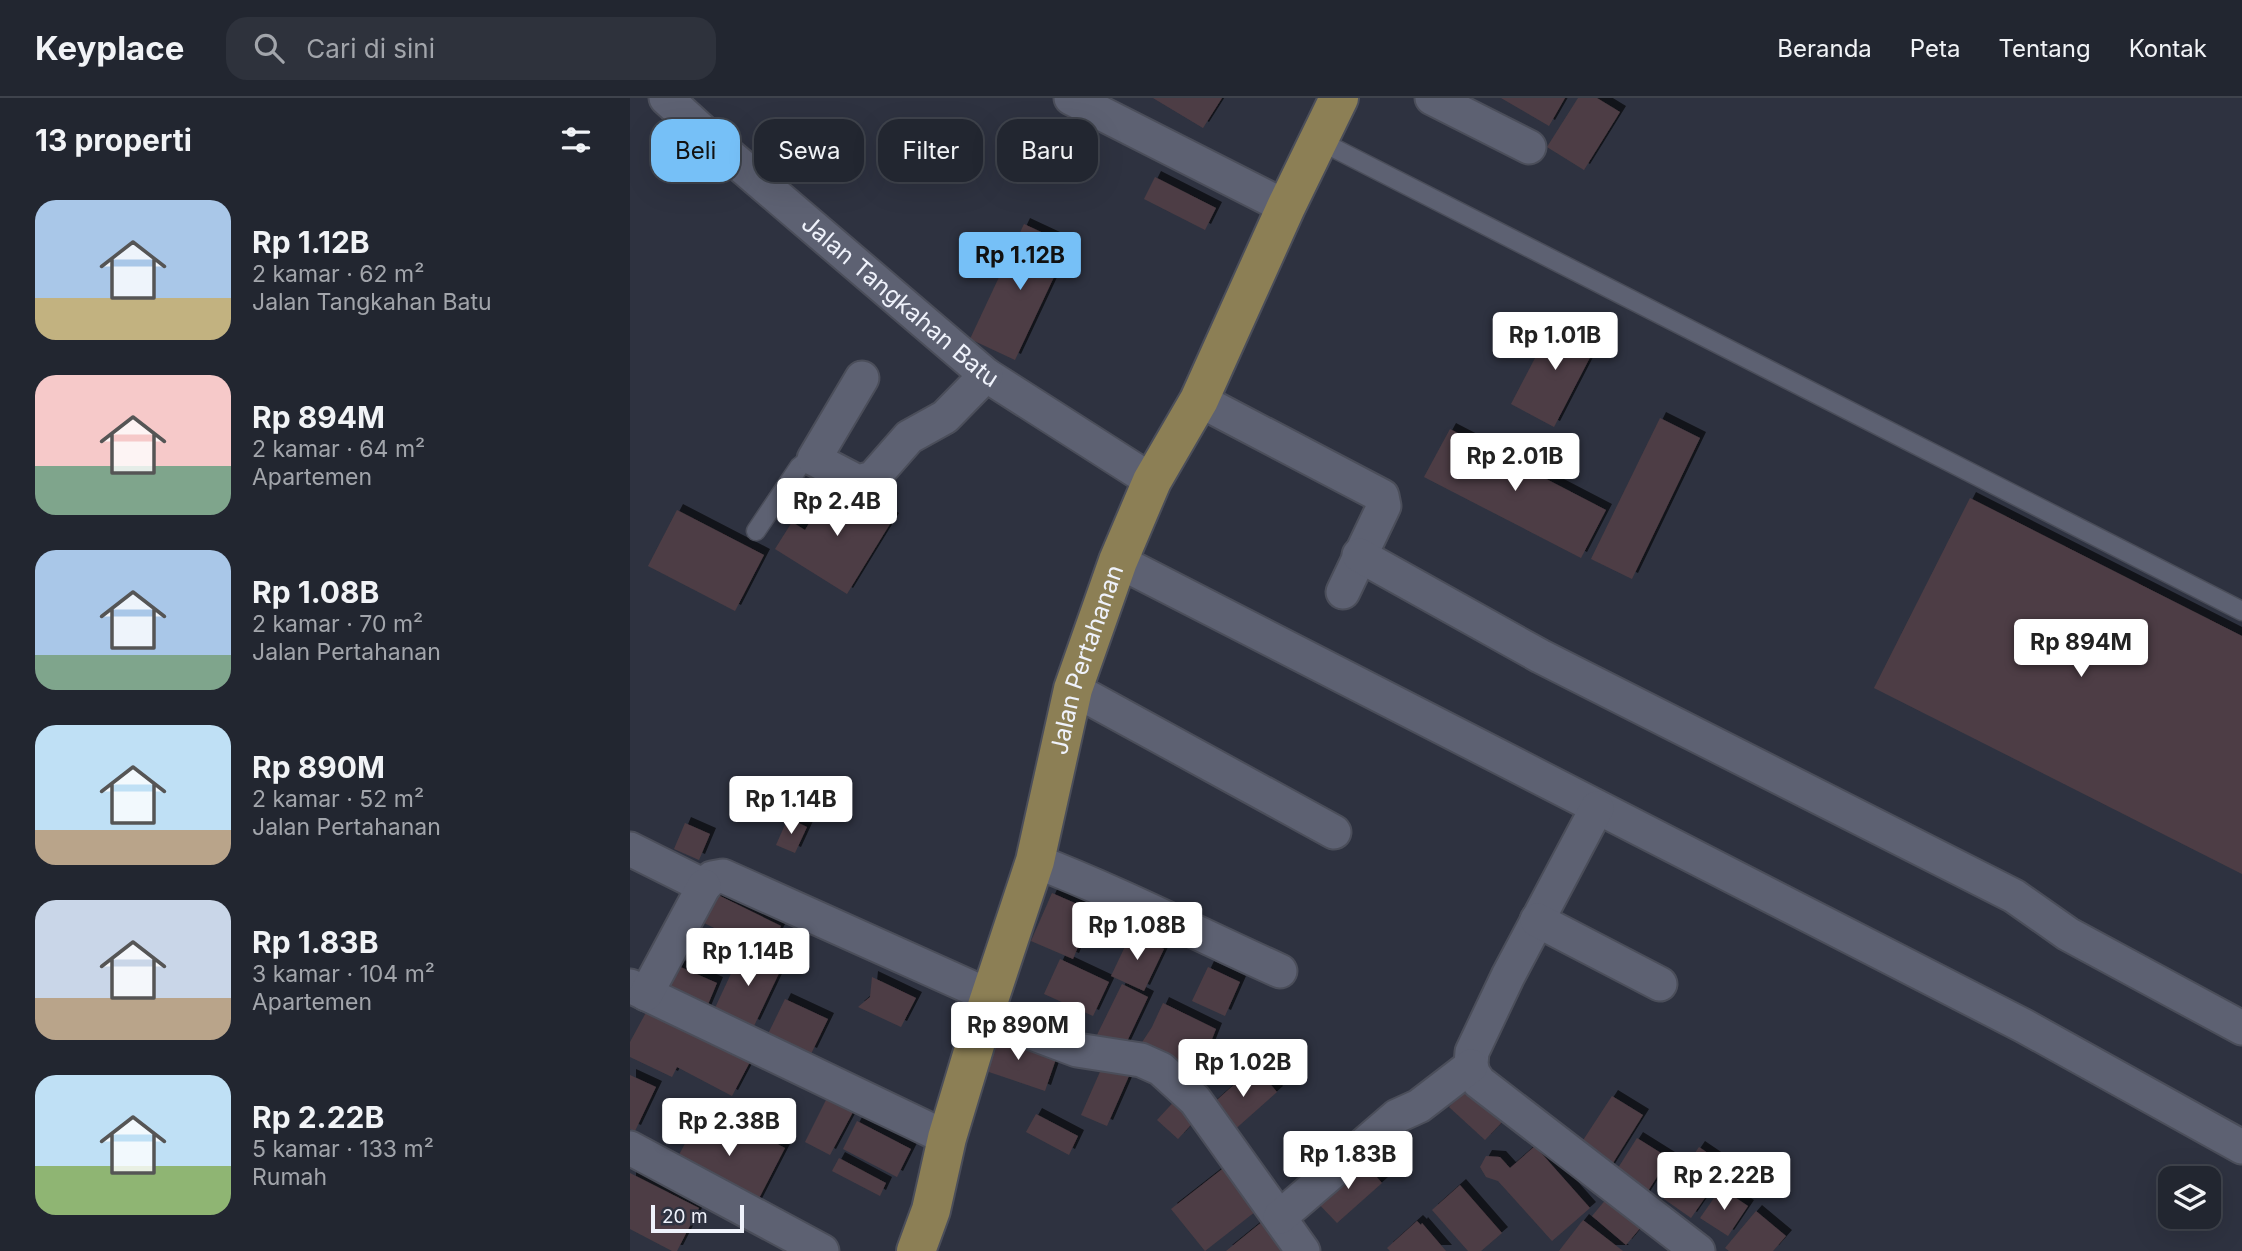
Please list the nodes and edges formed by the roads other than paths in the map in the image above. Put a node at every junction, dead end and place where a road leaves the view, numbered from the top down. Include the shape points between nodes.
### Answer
1 (666, 98) edge
2 (1071, 98) edge
3 (1339, 98) edge
4 (1432, 98) edge
5 (1318, 140) junction
6 (1529, 147) dead end
7 (1286, 207) junction
8 (986, 375) junction
9 (862, 378) dead end
10 (1199, 400) junction
11 (814, 459) junction
12 (1152, 481) junction
13 (756, 531) dead end
14 (1359, 555) junction
15 (1118, 561) junction
16 (1342, 592) dead end
17 (2242, 611) edge
18 (1073, 689) junction
19 (1597, 808) junction
20 (1334, 832) dead end
21 (630, 849) edge
22 (1035, 861) junction
23 (704, 886) junction
24 (1538, 920) junction
25 (1280, 971) dead end
26 (1660, 984) dead end
27 (638, 990) edge
28 (987, 1006) junction
29 (2242, 1028) edge
30 (1471, 1066) junction
31 (947, 1138) junction
32 (2242, 1147) edge
33 (630, 1148) edge
34 (1280, 1217) junction
35 (822, 1251) edge
36 (916, 1251) edge
37 (1303, 1251) edge
38 (1698, 1251) edge

1 - 8 street, Jalan Tangkahan Batu
2 - 7 street
3 - 5 main road, Jalan Pertahanan
4 - 6 street
5 - 7 main road, Jalan Pertahanan
5 - 17 lane
7 - 10 main road, Jalan Pertahanan
8 - 11 street via 945,417 909,437 869,480 852,481
8 - 12 street, Jalan Tangkahan Batu
9 - 11 street
10 - 12 main road, Jalan Pertahanan
10 - 14 street via 1382,496 1384,506
11 - 13 lane via 799,467
12 - 15 main road, Jalan Pertahanan
14 - 16 street
14 - 29 street via 1540,656 2014,896 2068,934
15 - 18 main road, Jalan Pertahanan
15 - 19 street
18 - 20 street
18 - 22 main road, Jalan Pertahanan
19 - 24 street
19 - 32 street via 2024,1026
21 - 23 street
22 - 25 street
22 - 28 main road, Jalan Pertahanan
23 - 27 street
23 - 28 street via 723,876
24 - 26 street
24 - 30 street via 1472,1052
27 - 31 street
28 - 31 main road, Jalan Pertahanan
28 - 34 street via 1077,1050 1141,1060 1161,1069 1195,1100
30 - 34 street via 1419,1107 1397,1116
30 - 38 street via 1479,1082
31 - 36 main road, Jalan Pertahanan via 932,1210
33 - 35 street
34 - 37 street

